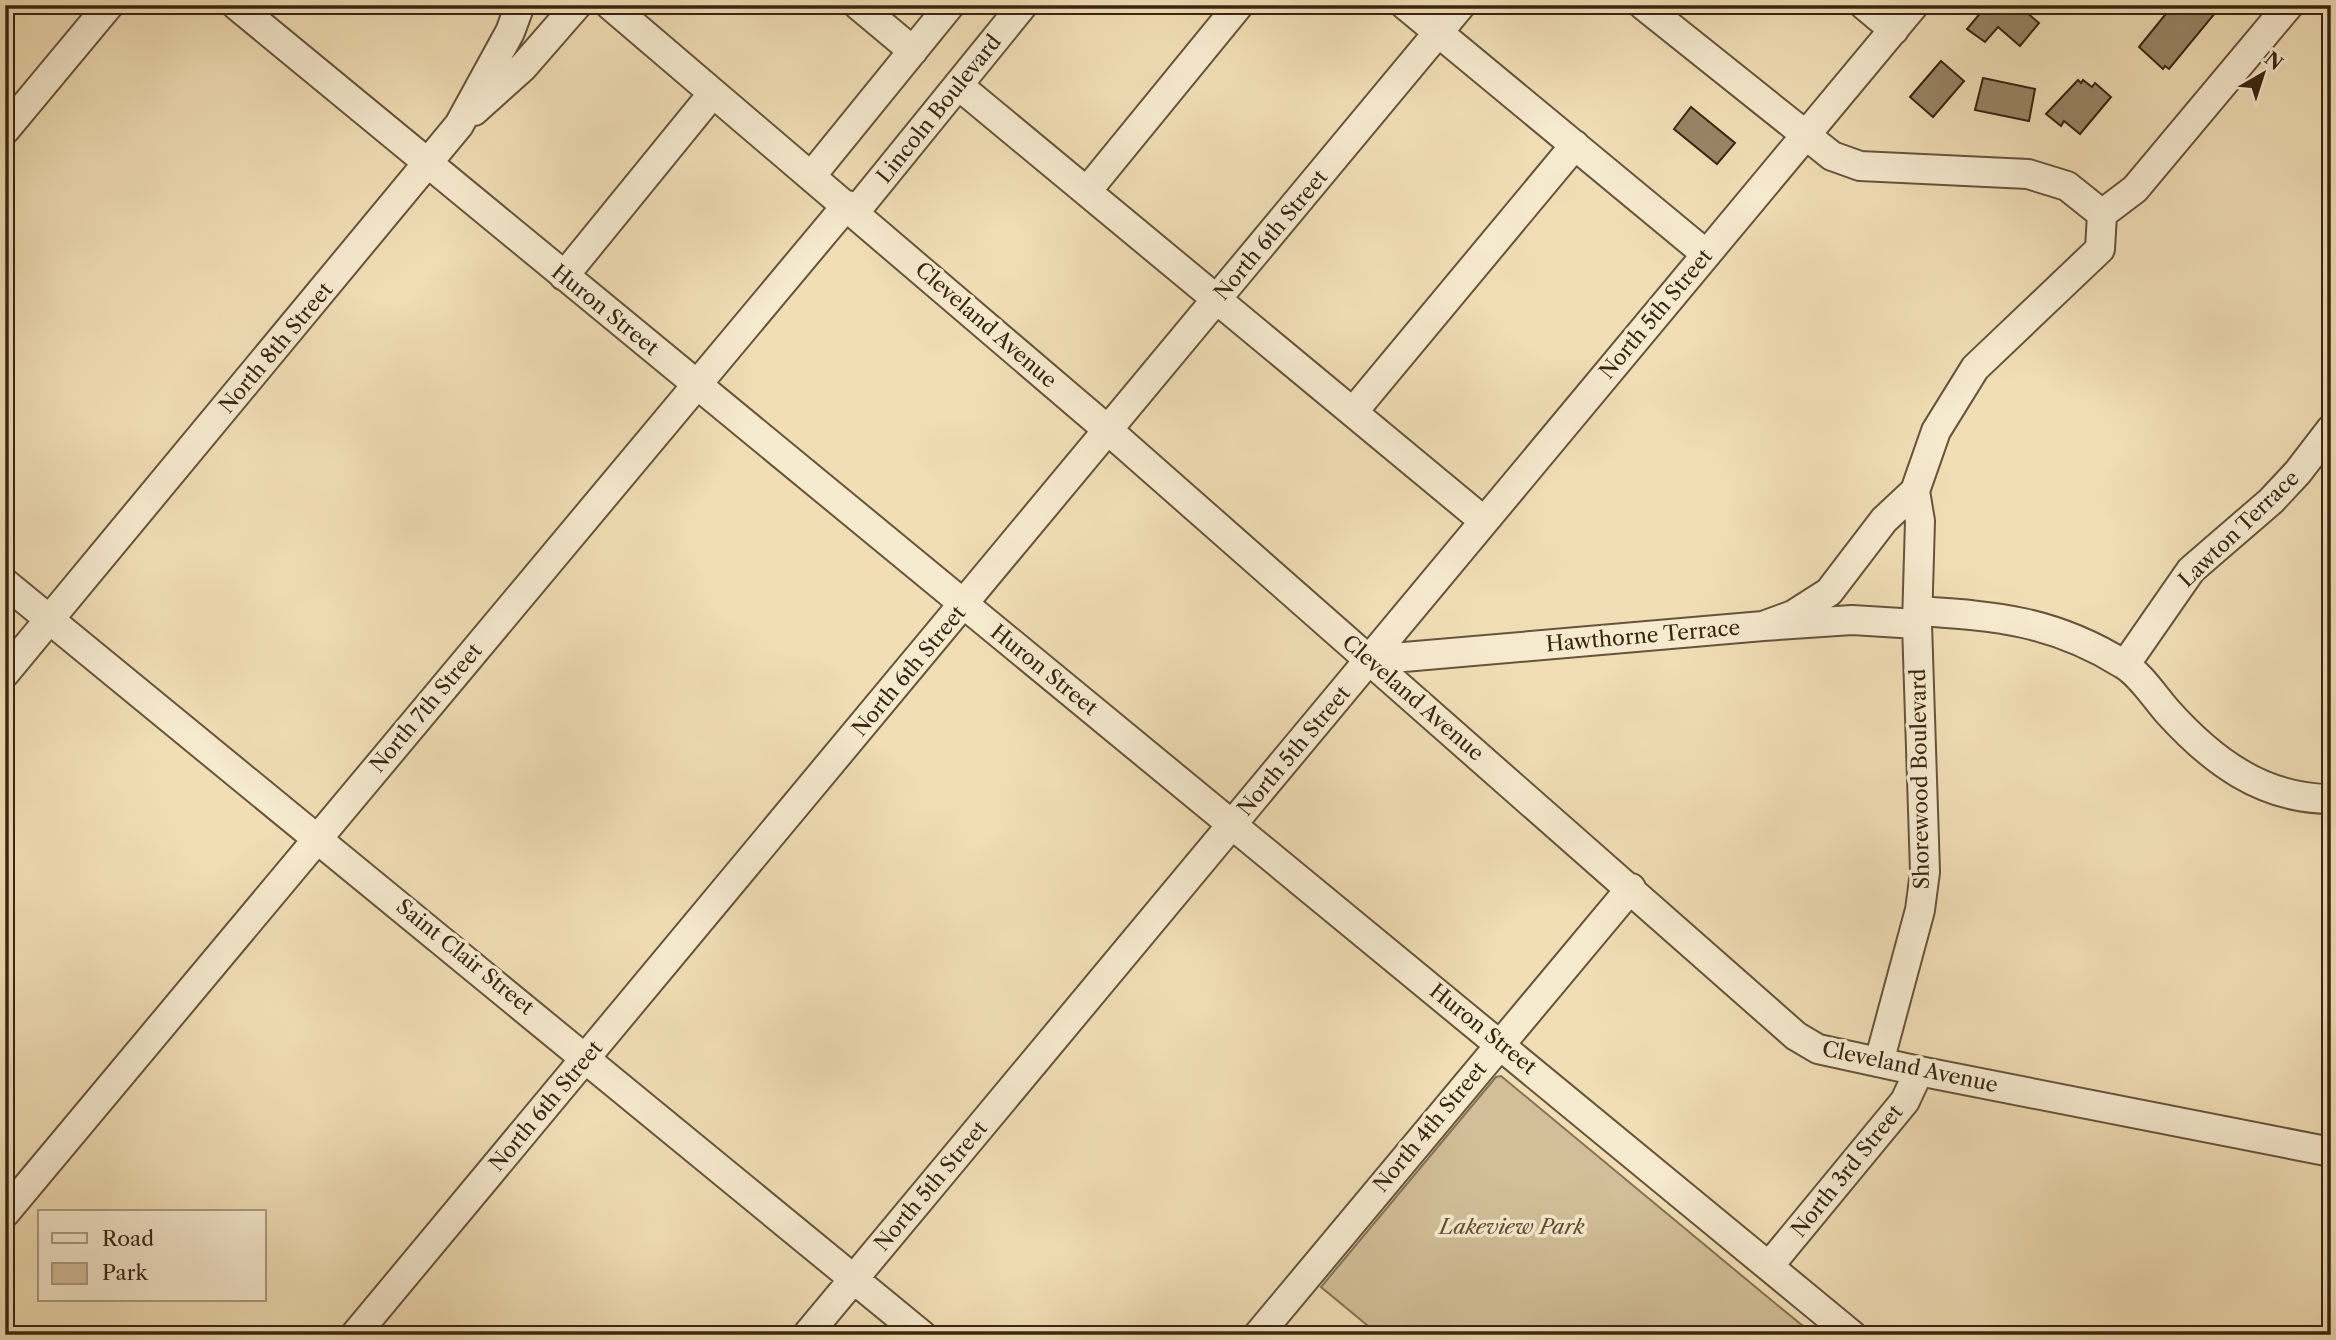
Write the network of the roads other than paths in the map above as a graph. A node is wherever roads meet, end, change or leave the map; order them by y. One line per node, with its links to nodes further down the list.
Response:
1 (109, 5): 22 (street)
2 (236, 5): 25 (street, Huron Street)
3 (520, 5): 21 (street, North 8th Street)
4 (577, 5): 21 (street)
5 (610, 5): 20 (street, Cleveland Avenue)
6 (858, 5): 18 (street)
7 (950, 5): 18 (street)
8 (1023, 5): 19 (street, Lincoln Boulevard)
9 (1239, 5): 27 (street)
10 (1405, 5): 17 (street)
11 (1461, 5): 17 (street, North 6th Street)
12 (1643, 5): 23 (street)
13 (1864, 5): 16 (street)
14 (1914, 5): 16 (street, North 5th Street)
15 (2288, 5): 29 (street)
16 (1894, 30): 23 (street, North 5th Street)
17 (1438, 32): 24 (street); 32 (street, North 6th Street)
18 (913, 51): 26 (street)
19 (958, 85): 27 (street); 28 (street, Lincoln Boulevard)
20 (713, 93): 26 (street, Cleveland Avenue); 31 (street)
21 (459, 125): 25 (street, North 8th Street)
22 (5, 130)
23 (1804, 137): 29 (street); 30 (street, North 5th Street)
24 (1575, 145): 30 (street); 34 (street)
25 (427, 165): 31 (street, Huron Street); 42 (street, North 8th Street)
26 (812, 175): 28 (street, Cleveland Avenue)
27 (1087, 191): 32 (street)
28 (851, 209): 33 (street, North 7th Street); 36 (street, Cleveland Avenue)
29 (2102, 214): 37 (street, Shorewood Boulevard)
30 (1706, 254): 38 (street, North 5th Street)
31 (564, 276): 33 (street, Huron Street)
32 (1218, 299): 34 (street); 36 (street, North 6th Street)
33 (696, 385): 40 (street, Huron Street); 49 (street, North 7th Street)
34 (1353, 412): 38 (street)
35 (2331, 429): 45 (street, Lawton Terrace)
36 (1109, 431): 40 (street, North 6th Street); 44 (street, Cleveland Avenue)
37 (1915, 491): 41 (street, Shorewood Boulevard); 43 (street, Shorewood Boulevard)
38 (1484, 521): 44 (street, North 5th Street)
39 (5, 583): 42 (street, Saint Clair Street)
40 (964, 605): 48 (street, Huron Street); 52 (street, North 6th Street)
41 (1918, 617): 43 (street, Hawthorne Terrace); 45 (street, Hawthorne Terrace); 53 (street, Shorewood Boulevard)
42 (50, 620): 46 (street, North 8th Street); 49 (street, Saint Clair Street)
43 (1763, 626): 44 (street, Hawthorne Terrace)
44 (1369, 660): 48 (street, North 5th Street); 50 (street, Cleveland Avenue)
45 (2125, 665): 47 (street, Hawthorne Terrace)
46 (5, 673)
47 (2331, 799)
48 (1233, 824): 51 (street, Huron Street); 58 (street, North 5th Street)
49 (318, 837): 52 (street, Saint Clair Street); 56 (street, North 7th Street)
50 (1631, 888): 51 (street, North 4th Street); 53 (street, Cleveland Avenue)
51 (1501, 1043): 57 (street, Huron Street); 62 (street, North 4th Street)
52 (587, 1057): 58 (street, Saint Clair Street); 59 (street, North 6th Street)
53 (1879, 1062): 54 (street, Cleveland Avenue)
54 (1919, 1071): 55 (street, Cleveland Avenue); 57 (street, North 3rd Street)
55 (2331, 1152)
56 (5, 1213)
57 (1769, 1266): 63 (street, Huron Street)
58 (854, 1279): 60 (street, North 5th Street); 61 (street, Saint Clair Street)
59 (355, 1335)
60 (807, 1335)
61 (922, 1335)
62 (1258, 1335)
63 (1852, 1335)

